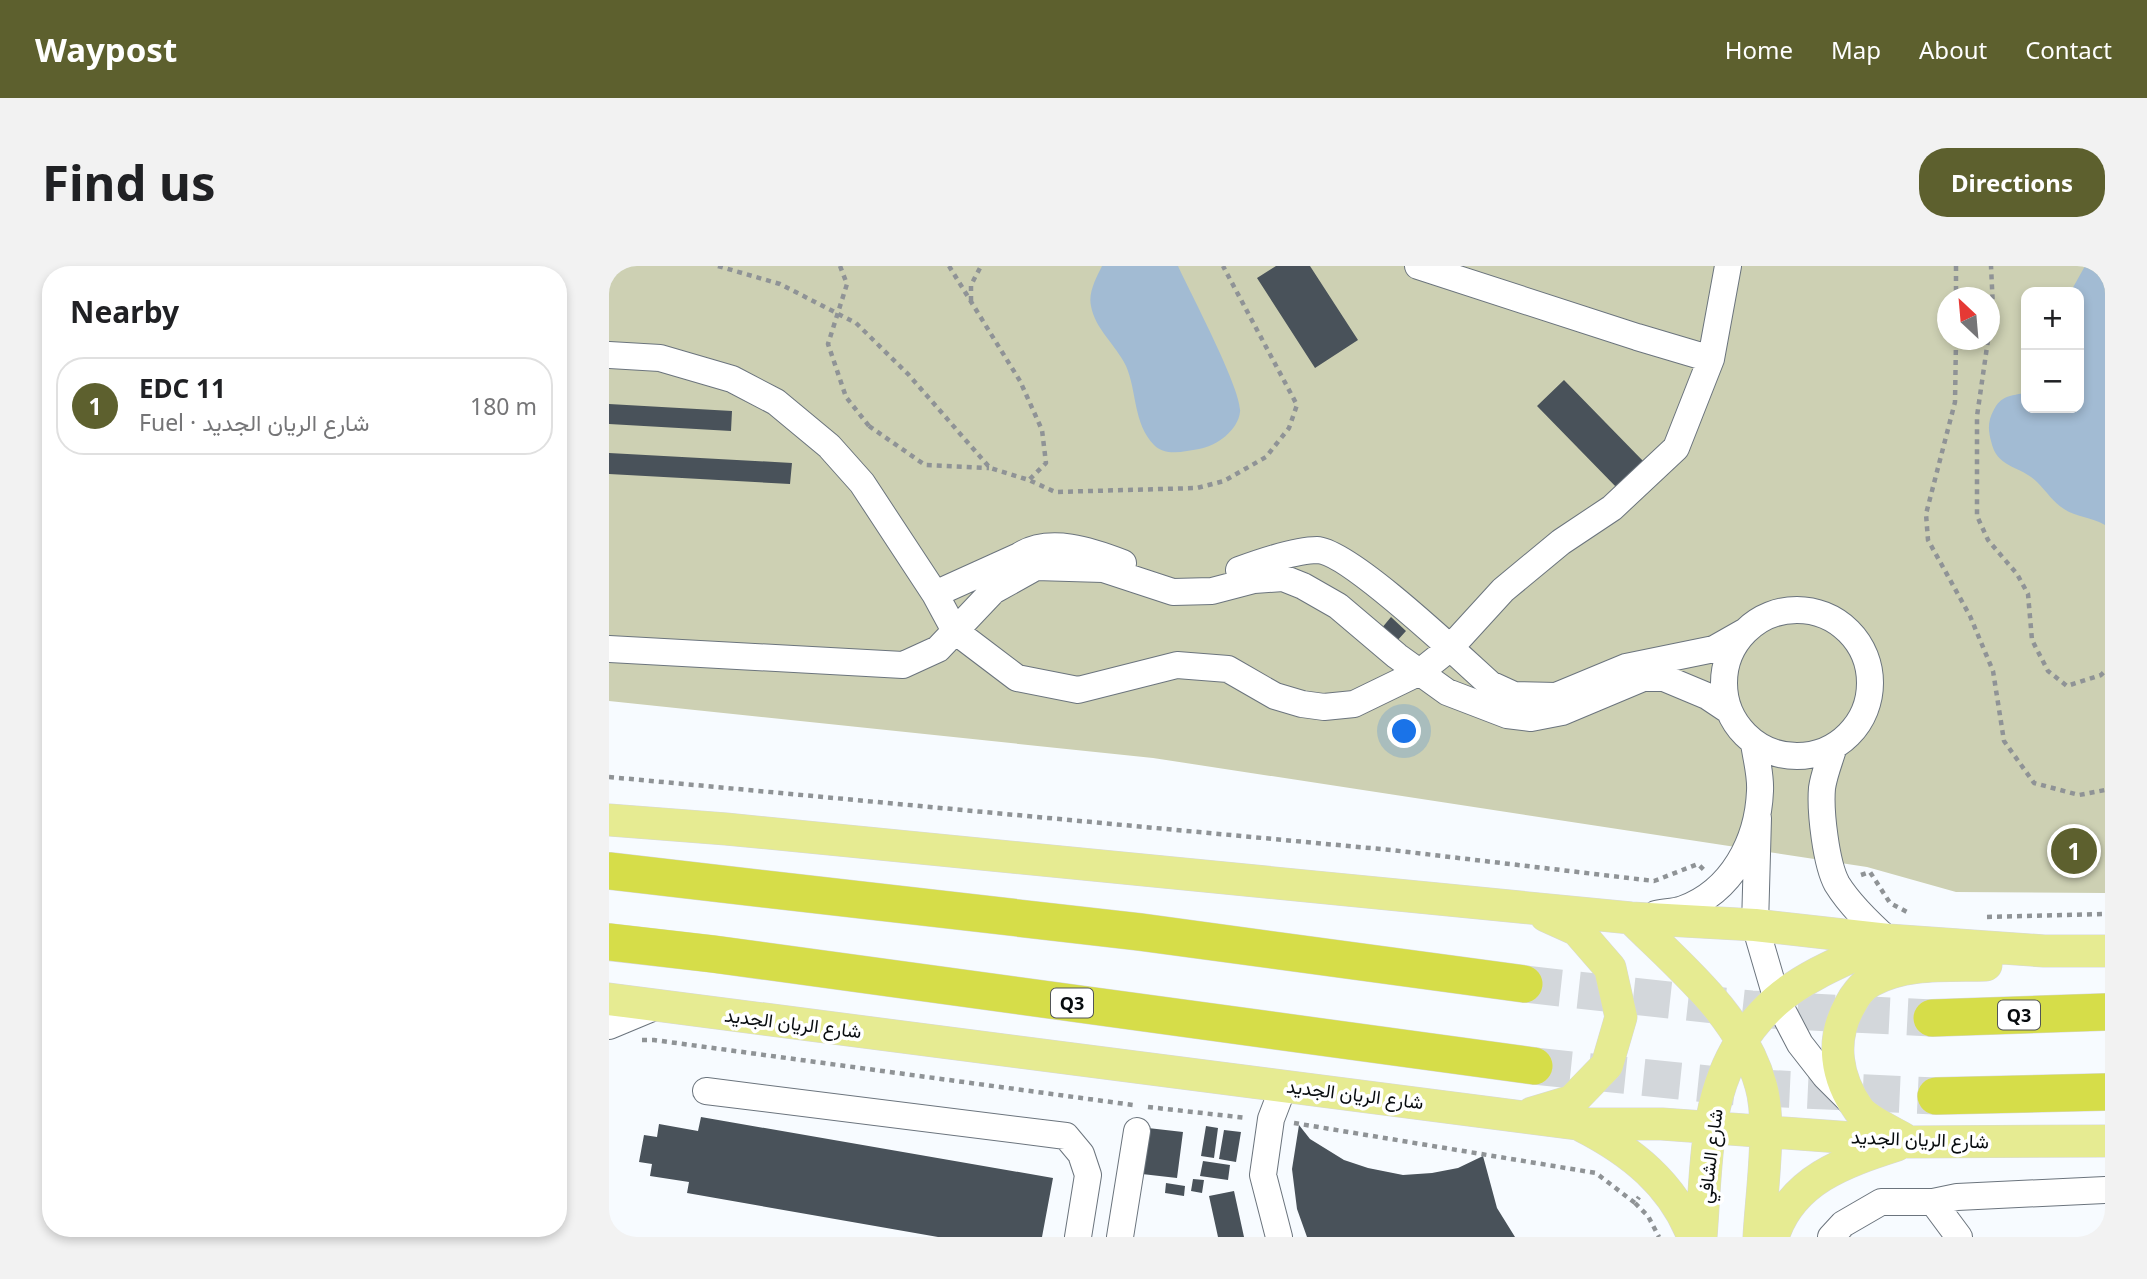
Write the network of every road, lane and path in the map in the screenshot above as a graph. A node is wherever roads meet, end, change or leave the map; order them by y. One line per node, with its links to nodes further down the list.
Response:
1 (617, 266): 11 (path)
2 (718, 266): 19 (path)
3 (840, 266): 19 (path, bridge)
4 (949, 266): 14 (path)
5 (981, 266): 14 (path)
6 (1223, 266): 20 (path)
7 (1418, 266): 18 (street)
8 (1728, 266): 18 (street)
9 (1955, 266): 12 (path)
10 (1991, 266): 13 (path)
11 (609, 268)
12 (1956, 287)
13 (1992, 287)
14 (971, 303): 20 (path)
15 (1956, 350): 34 (path)
16 (1986, 350): 28 (path)
17 (609, 355): 22 (street)
18 (1711, 359): 26 (street)
19 (989, 468): 20 (path)
20 (1029, 480)
21 (1360, 570): 22 (street); 23 (street); 26 (street)
22 (935, 594): 24 (street)
23 (1338, 606): 24 (street); 29 (street)
24 (955, 631): 27 (street); 29 (street)
25 (1744, 632): 26 (street); 30 (street); 32 (street)
26 (1450, 648): 29 (street)
27 (609, 649)
28 (2105, 671)
29 (1420, 672): 30 (street)
30 (1728, 710): 31 (street)
31 (1754, 743): 32 (street); 35 (street)
32 (1834, 747): 38 (street)
33 (609, 777): 39 (path)
34 (2105, 790)
35 (1758, 818): 39 (street); 45 (street)
36 (609, 820): 40 (main road)
37 (609, 871): 50 (highway)
38 (1837, 884): 44 (path); 46 (street)
39 (1719, 886): 43 (street)
40 (1530, 908): 43 (main road); 64 (main road)
41 (2105, 914): 42 (path)
42 (1984, 917)
43 (1631, 918): 45 (main road); 57 (main road)
44 (1920, 918)
45 (1755, 925): 46 (main road); 52 (street)
46 (1888, 940): 48 (main road); 52 (main road, شارع الشافي)
47 (609, 942): 58 (highway, Q3)
48 (2044, 951): 49 (main road); 63 (main road)
49 (2105, 951)
50 (1524, 984)
51 (609, 999): 53 (main road, شارع الريان الجديد)
52 (1777, 1000): 57 (main road, شارع الشافي); 63 (street)
53 (657, 1006): 56 (street); 59 (main road, شارع الريان الجديد)
54 (2105, 1012): 55 (highway, Q3)
55 (1933, 1018)
56 (609, 1026)
57 (1742, 1038): 66 (main road, شارع الشافي); 67 (main road)
58 (1534, 1066)
59 (1284, 1085): 64 (main road, شارع الريان الجديد); 76 (street)
60 (706, 1091): 74 (street)
61 (2105, 1092): 62 (highway)
62 (1936, 1096)
63 (1860, 1112): 70 (main road)
64 (1524, 1116): 65 (main road, شارع الريان الجديد)
65 (1577, 1124): 66 (main road, شارع الريان الجديد); 78 (main road)
66 (1709, 1127): 67 (main road, شارع الريان الجديد); 79 (main road, شارع الشافي)
67 (1765, 1130): 70 (main road, شارع الريان الجديد); 80 (main road)
68 (1137, 1131): 75 (street)
69 (2105, 1141): 70 (main road, شارع الريان الجديد)
70 (1908, 1142): 81 (main road)
71 (2105, 1190): 72 (street)
72 (1933, 1202): 82 (street); 83 (street)
73 (1635, 1203): 77 (path)
74 (1078, 1237)
75 (1120, 1237)
76 (1279, 1237)
77 (1659, 1237)
78 (1693, 1237)
79 (1702, 1237)
80 (1759, 1237)
81 (1773, 1237)
82 (1832, 1237)
83 (1959, 1237)

